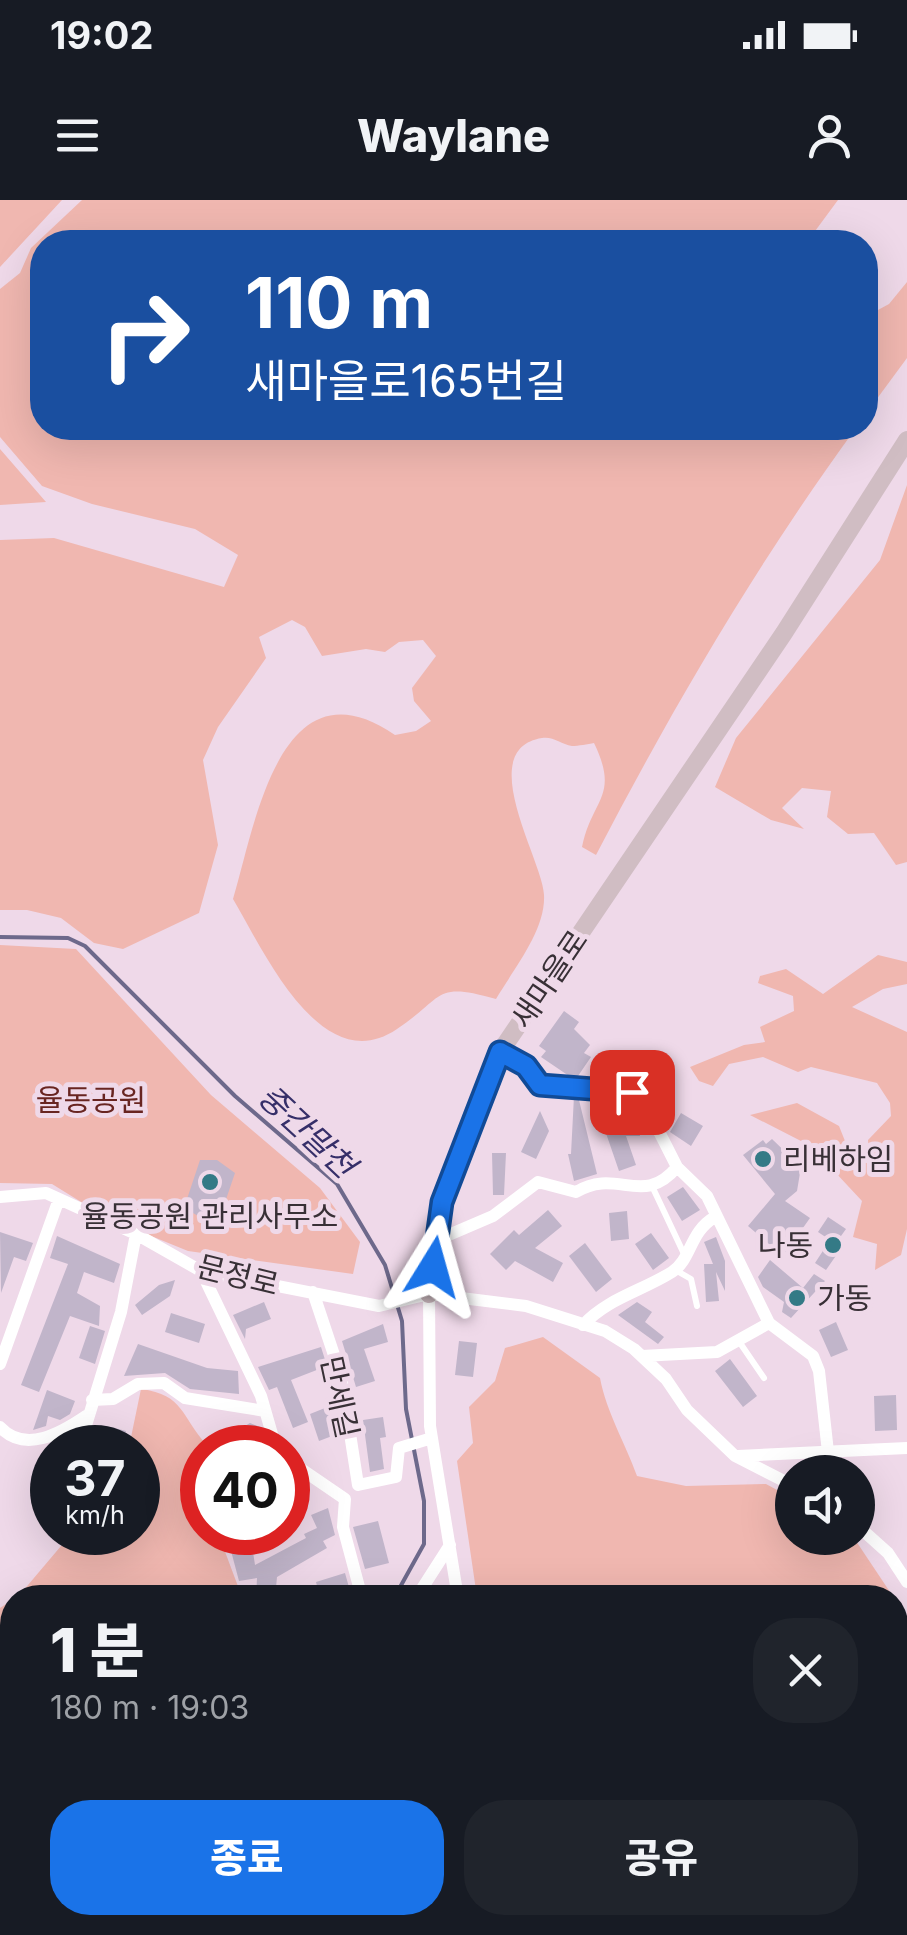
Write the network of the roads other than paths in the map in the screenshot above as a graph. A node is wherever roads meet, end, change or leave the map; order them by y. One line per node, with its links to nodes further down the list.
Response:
1 (907, 440): 2 (street, 새마을로)
2 (500, 1052): 3 (street); 9 (street, 새마을로)
3 (677, 1167): 4 (street); 7 (street)
4 (652, 1186): 9 (street); 10 (lane)
5 (0, 1197): 6 (street, 문정로)
6 (59, 1199): 8 (street, 문정로); 20 (street)
7 (715, 1217): 10 (street); 16 (street)
8 (136, 1234): 12 (street, 문정로); 22 (street)
9 (437, 1240): 14 (street, 새마을로)
10 (685, 1255): 11 (street)
11 (676, 1270): 15 (lane); 17 (street)
12 (202, 1272): 13 (street, 문정로); 23 (street)
13 (312, 1292): 14 (street, 문정로); 34 (street, 만세길)
14 (429, 1294): 17 (street); 28 (street, 새마을로)
15 (697, 1306)
16 (769, 1322): 18 (street); 30 (street)
17 (583, 1324): 19 (street)
18 (737, 1339): 19 (street); 21 (lane)
19 (642, 1356): 31 (street)
20 (0, 1364)
21 (764, 1378)
22 (92, 1400): 23 (street); 24 (street)
23 (266, 1410): 26 (street)
24 (86, 1416): 25 (street); 27 (street)
25 (84, 1425)
26 (270, 1425)
27 (0, 1427)
28 (426, 1439): 34 (street); 37 (street, 새마을로)
29 (907, 1448): 30 (street)
30 (828, 1452): 31 (street)
31 (736, 1456): 33 (street)
32 (310, 1475): 35 (street)
33 (775, 1476)
34 (358, 1485): 35 (street)
35 (344, 1499): 39 (street)
36 (875, 1541): 38 (street)
37 (450, 1545): 40 (street); 41 (street, 새마을로)
38 (907, 1582)
39 (359, 1585)
40 (424, 1585)
41 (456, 1585)

